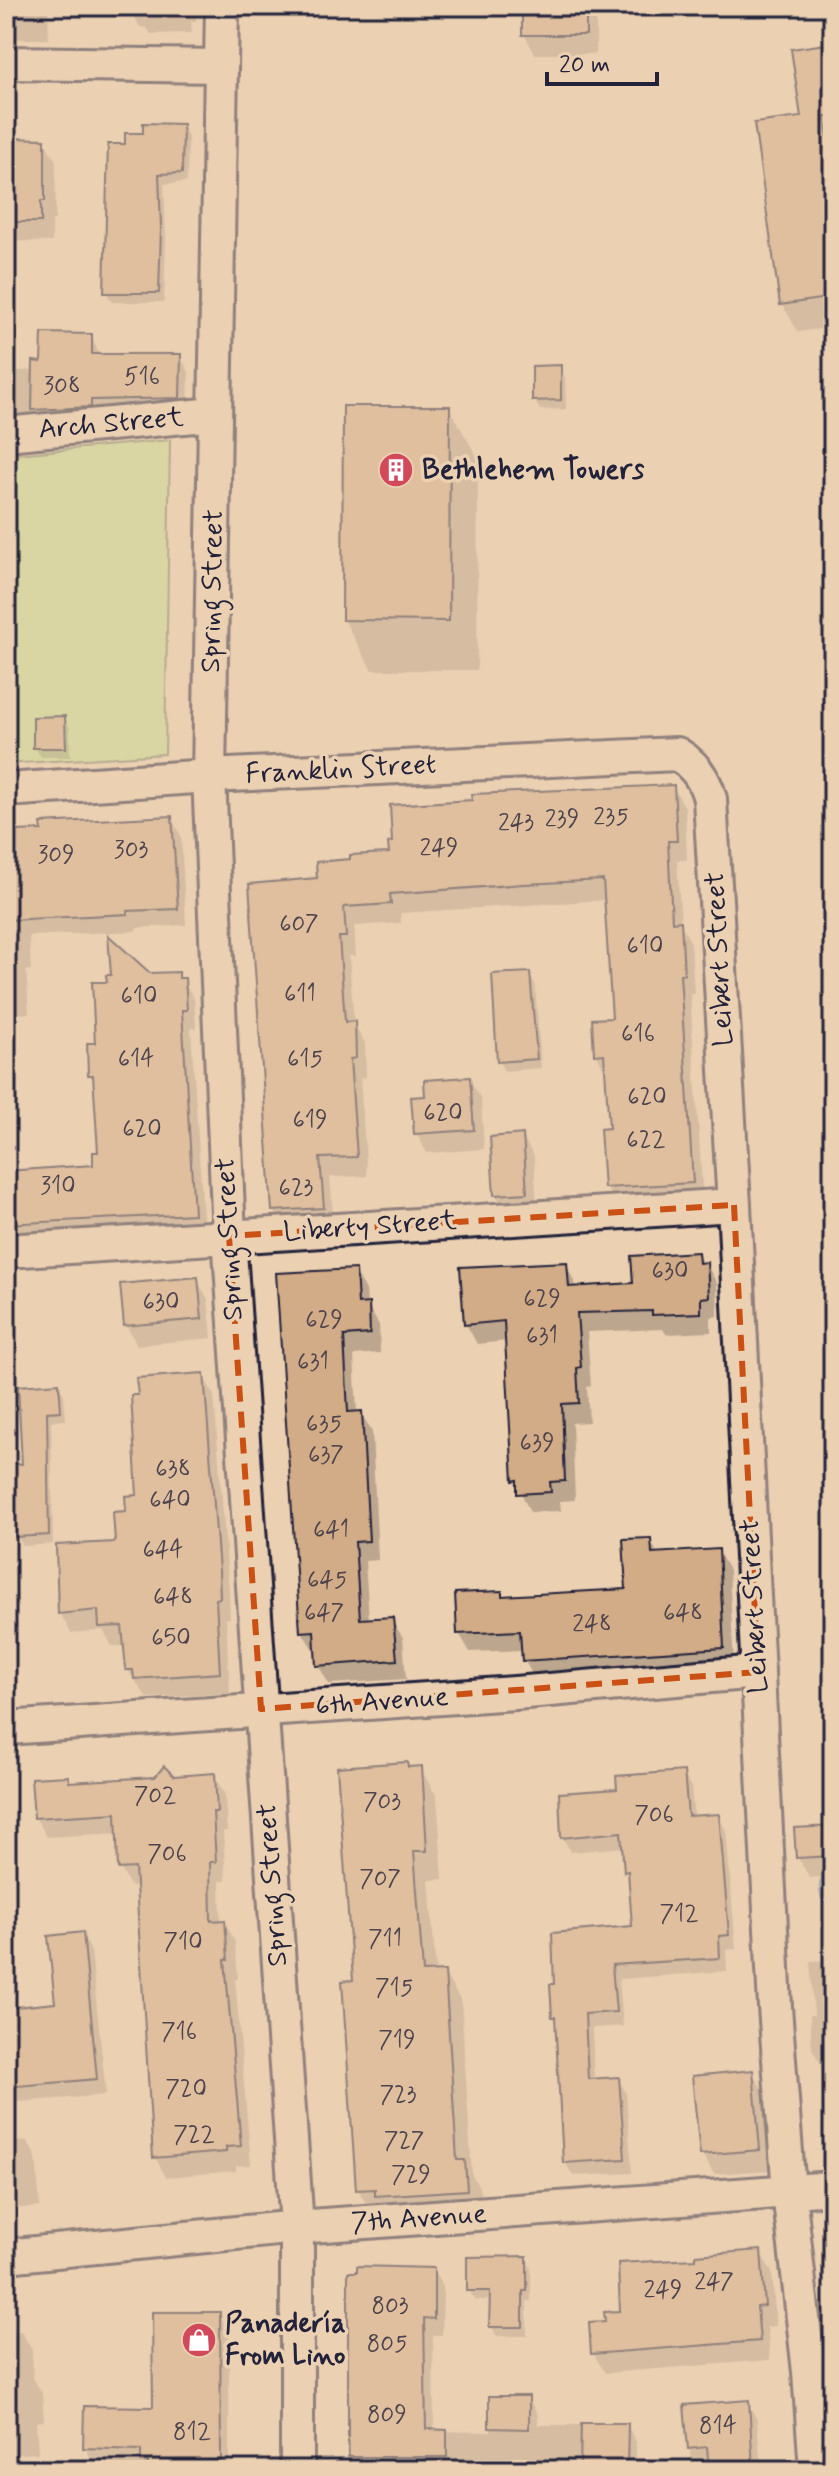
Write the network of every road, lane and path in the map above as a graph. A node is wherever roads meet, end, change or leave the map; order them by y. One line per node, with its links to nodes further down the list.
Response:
1 (222, 6): 3 (street, Spring Street)
2 (6, 63): 3 (street)
3 (221, 66): 4 (street, Spring Street)
4 (215, 414): 5 (street, Arch Street); 7 (street, Spring Street)
5 (6, 434)
6 (677, 754): 7 (street, Franklin Street); 9 (street, Leibert Street)
7 (209, 776): 8 (street, Franklin Street); 10 (street, Spring Street)
8 (6, 790)
9 (734, 1205): 10 (street, Liberty Street); 12 (street, Leibert Street)
10 (229, 1236): 11 (street, Liberty Street); 13 (street, Spring Street)
11 (6, 1251)
12 (758, 1672): 13 (street, 6th Avenue); 16 (street, Leibert Street)
13 (261, 1709): 14 (street, 6th Avenue); 17 (street, Spring Street)
14 (6, 1728)
15 (833, 2188): 16 (street, 7th Avenue)
16 (789, 2192): 17 (street, 7th Avenue); 20 (street, Leibert Street)
17 (297, 2227): 18 (street, 7th Avenue); 19 (street, Spring Street)
18 (6, 2256)
19 (297, 2470)
20 (816, 2470)

